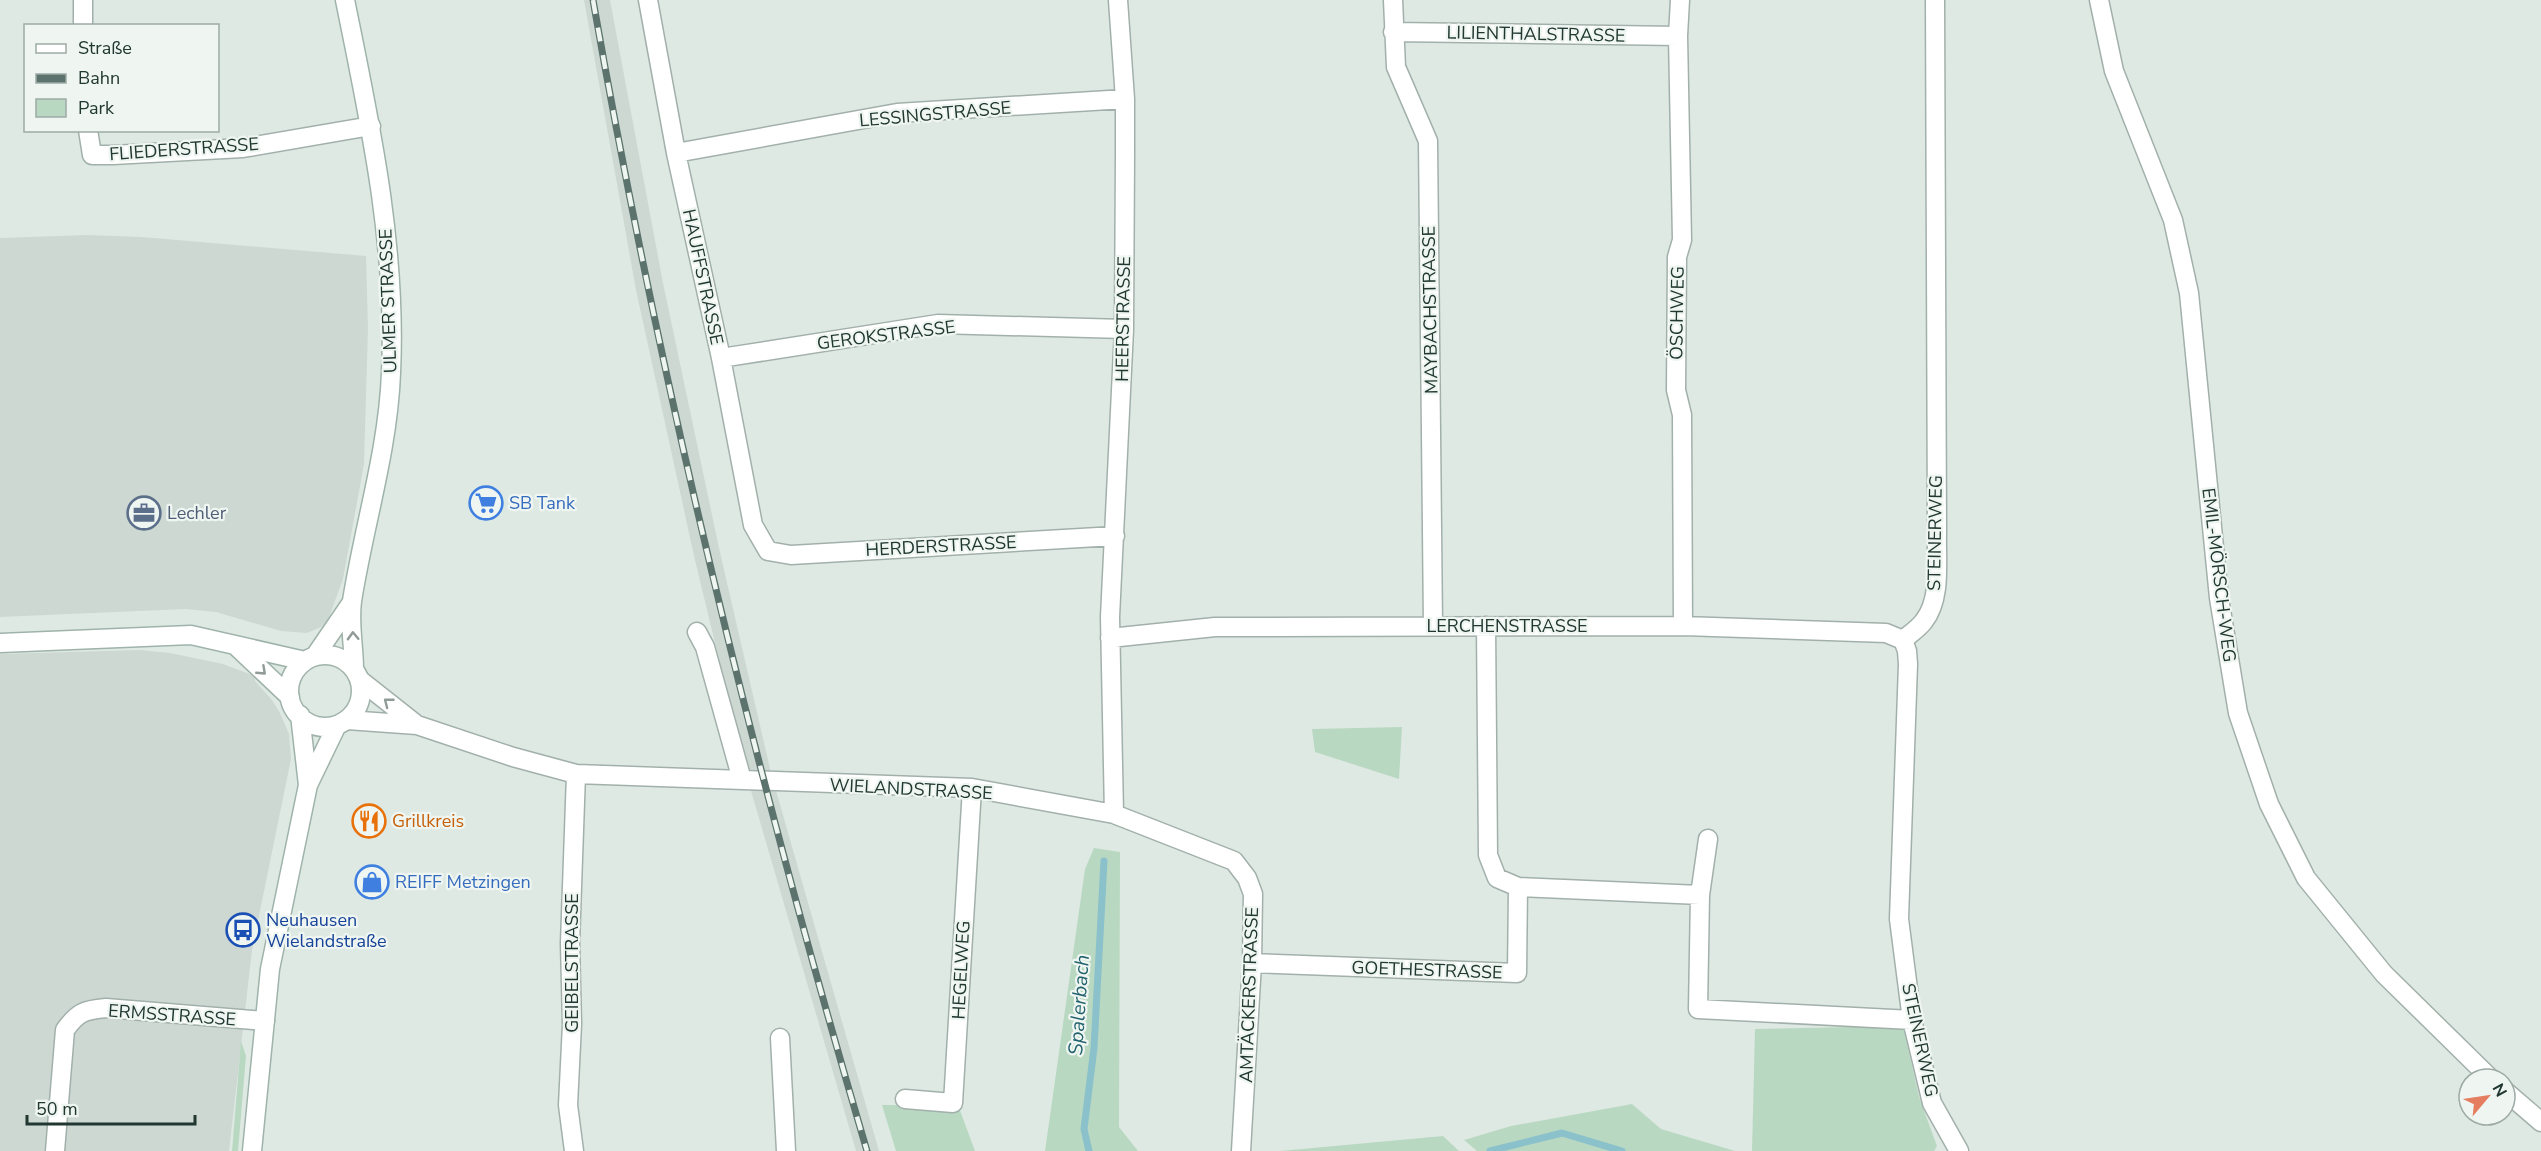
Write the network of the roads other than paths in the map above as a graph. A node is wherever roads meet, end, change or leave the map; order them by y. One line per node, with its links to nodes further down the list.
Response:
1 (82, 0): 9 (street)
2 (345, 0): 13 (street, ULMER STRASSE)
3 (648, 0): 15 (street, HAUFFSTRASSE)
4 (1118, 0): 12 (street, HEERSTRASSE)
5 (1393, 0): 10 (street, MAYBACHSTRASSE)
6 (1680, 0): 11 (street, ÖSCHWEG)
7 (1935, 0): 26 (street, STEINERWEG)
8 (2099, 0): 47 (street, EMIL-MÖRSCH-WEG)
9 (83, 24)
10 (1393, 32): 11 (street, LILIENTHALSTRASSE); 23 (street, MAYBACHSTRASSE)
11 (1678, 36): 22 (street, ÖSCHWEG)
12 (1125, 99): 15 (street, LESSINGSTRASSE); 16 (street, HEERSTRASSE)
13 (371, 126): 14 (street, FLIEDERSTRASSE); 20 (street, ULMER STRASSE)
14 (88, 132)
15 (675, 153): 17 (street, HAUFFSTRASSE)
16 (1124, 329): 17 (street, GEROKSTRASSE); 18 (street, HEERSTRASSE)
17 (721, 358): 19 (street, HAUFFSTRASSE)
18 (1115, 536): 19 (street, HERDERSTRASSE); 25 (street, HEERSTRASSE)
19 (768, 551)
20 (352, 602): 29 (street, ULMER STRASSE); 30 (street, ULMER STRASSE, one-way to 20)
21 (1486, 626): 22 (street, LERCHENSTRASSE); 23 (street, LERCHENSTRASSE); 41 (street)
22 (1683, 626): 26 (street, LERCHENSTRASSE)
23 (1433, 627): 25 (street, LERCHENSTRASSE)
24 (697, 632): 36 (street)
25 (1110, 638): 39 (street)
26 (1903, 640): 44 (street, STEINERWEG)
27 (0, 643): 28 (street)
28 (233, 644): 29 (street); 31 (street, one-way to 31)
29 (310, 659): 30 (street); 31 (street, ULMER STRASSE)
30 (357, 674): 33 (street, ULMER STRASSE); 34 (street, WIELANDSTRASSE, one-way to 30)
31 (290, 697): 32 (street)
32 (300, 715): 33 (street); 37 (street)
33 (342, 722): 34 (street, WIELANDSTRASSE); 37 (street, ULMER STRASSE)
34 (417, 725): 35 (street, WIELANDSTRASSE)
35 (576, 774): 36 (street, WIELANDSTRASSE); 53 (street, GEIBELSTRASSE)
36 (742, 780): 38 (street, WIELANDSTRASSE)
37 (308, 785): 45 (street)
38 (972, 788): 39 (street, WIELANDSTRASSE); 48 (street, HEGELWEG)
39 (1114, 814): 43 (street, AMTÄCKERSTRASSE)
40 (1708, 839): 42 (street)
41 (1518, 887): 42 (street); 43 (street, GOETHESTRASSE)
42 (1700, 895): 44 (street)
43 (1252, 963): 55 (street, AMTÄCKERSTRASSE)
44 (1912, 1020): 56 (street, STEINERWEG)
45 (265, 1021): 51 (street, ERMSSTRASSE); 52 (street)
46 (780, 1038): 54 (street)
47 (2479, 1067)
48 (905, 1099)
49 (2517, 1101): 50 (street)
50 (2541, 1122)
51 (55, 1151)
52 (252, 1151)
53 (574, 1151)
54 (786, 1151)
55 (1241, 1151)
56 (1959, 1151)

